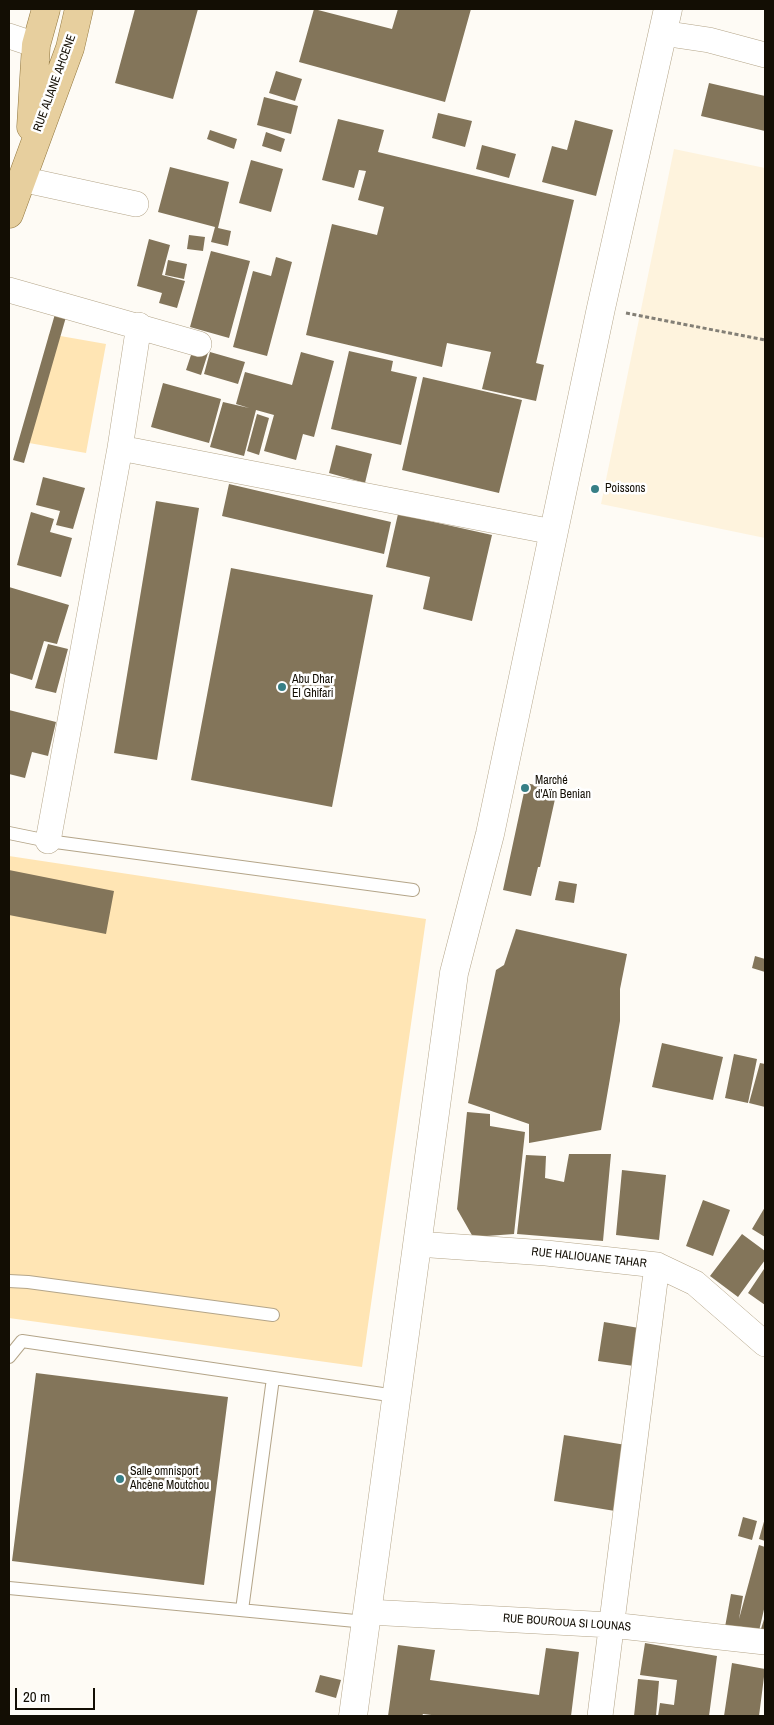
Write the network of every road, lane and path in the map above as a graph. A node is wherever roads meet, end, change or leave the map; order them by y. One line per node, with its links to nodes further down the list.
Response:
1 (46, 9): 5 (main road, RUE ALIANE AHCENE)
2 (79, 9): 7 (main road, RUE ALIANE AHCENE)
3 (665, 21): 6 (street); 11 (street)
4 (9, 36): 5 (street)
5 (36, 46): 7 (main road, RUE ALIANE AHCENE)
6 (765, 55)
7 (25, 167): 8 (street); 9 (main road, RUE ALIANE AHCENE)
8 (136, 204)
9 (9, 214)
10 (9, 290): 12 (street)
11 (601, 308): 13 (path); 16 (street)
12 (139, 325): 14 (street); 15 (street)
13 (765, 340)
14 (199, 344)
15 (120, 448): 16 (street); 18 (street)
16 (553, 532): 20 (street)
17 (9, 833): 18 (lane)
18 (48, 841): 19 (lane)
19 (413, 890)
20 (417, 1244): 21 (street, RUE HALIOUANE TAHAR); 27 (street)
21 (657, 1265): 24 (street, RUE HALIOUANE TAHAR); 31 (street)
22 (9, 1281): 23 (lane)
23 (273, 1315)
24 (765, 1344)
25 (9, 1357): 26 (lane)
26 (273, 1378): 27 (lane); 29 (lane)
27 (396, 1396): 30 (street)
28 (9, 1588): 29 (lane)
29 (242, 1610): 30 (lane)
30 (367, 1617): 31 (street, RUE BOUROUA SI LOUNAS); 33 (street)
31 (612, 1625): 32 (street, RUE BOUROUA SI LOUNAS); 34 (street)
32 (765, 1642)
33 (354, 1716)
34 (600, 1716)

